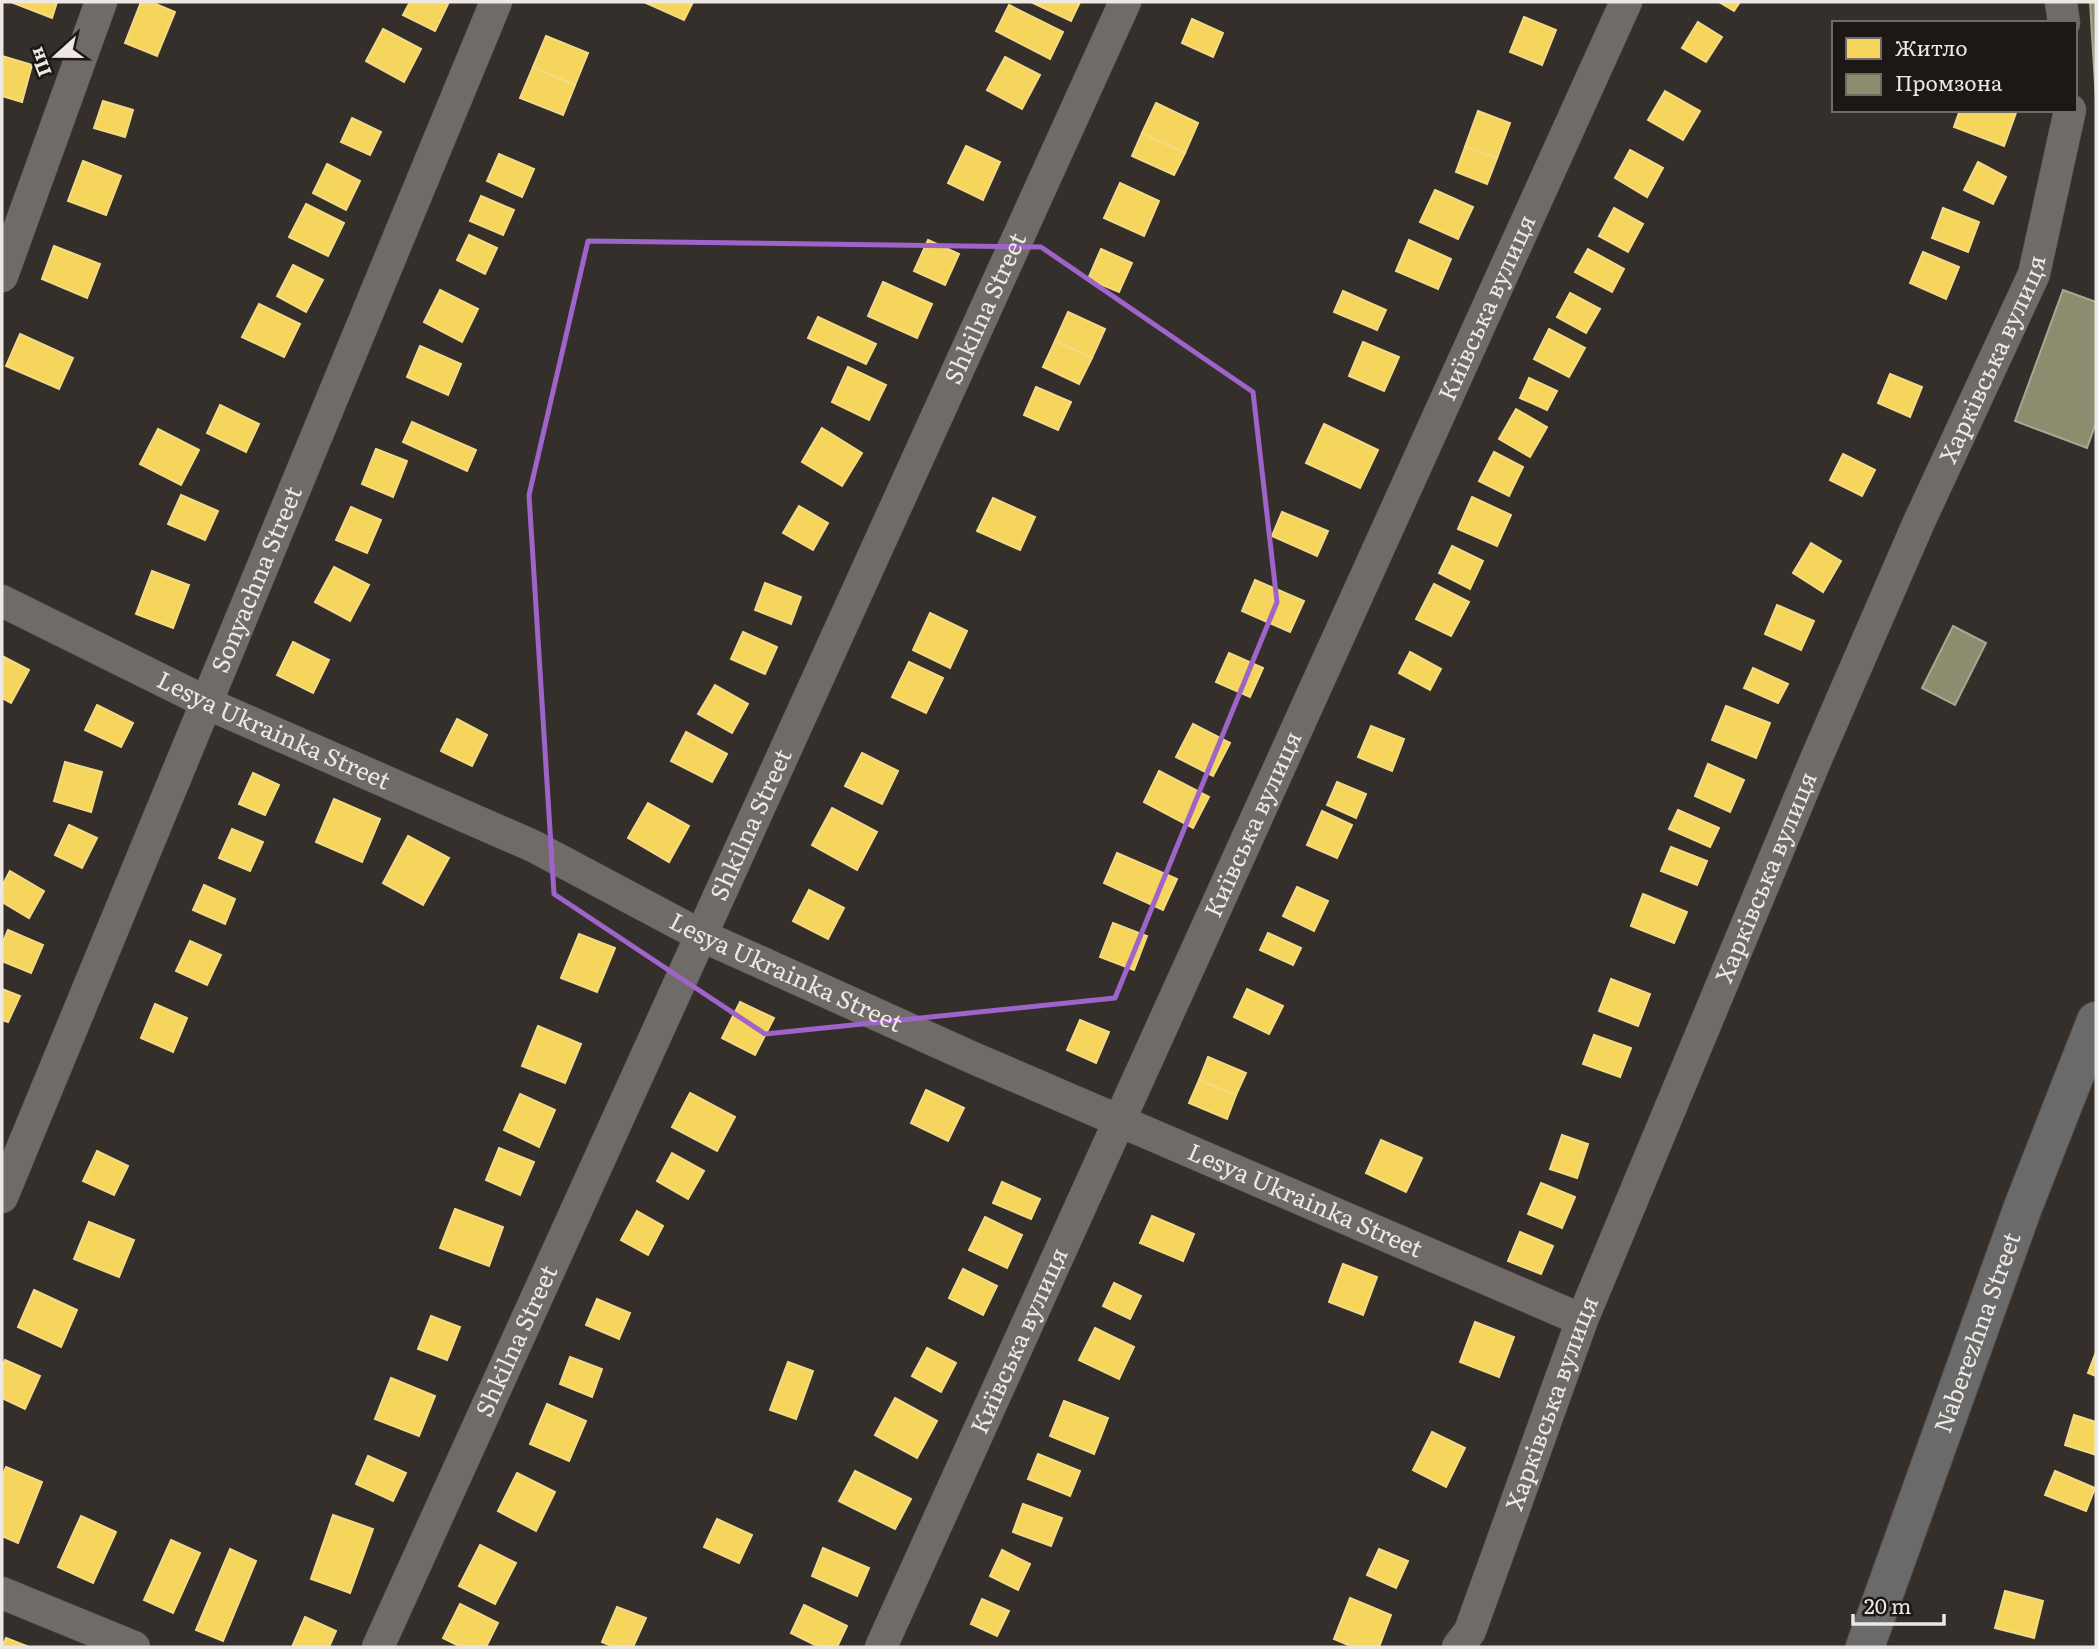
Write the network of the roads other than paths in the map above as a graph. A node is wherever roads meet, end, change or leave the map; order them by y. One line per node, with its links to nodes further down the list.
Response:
1 (101, 2): 8 (street)
2 (496, 2): 10 (street, Sonyachna Street)
3 (1125, 2): 11 (street, Shkilna Street)
4 (1626, 2): 13 (street, Київська вулиця)
5 (2061, 2): 6 (street)
6 (2064, 21)
7 (2070, 112): 15 (street, Харківська вулиця)
8 (2, 276)
9 (2, 601): 10 (street, Lesya Ukrainka Street)
10 (206, 702): 11 (street, Lesya Ukrainka Street); 14 (street, Sonyachna Street)
11 (700, 935): 13 (street, Lesya Ukrainka Street); 18 (street, Shkilna Street)
12 (2096, 1021): 21 (main road, Naberezhna Street)
13 (1119, 1121): 15 (street, Lesya Ukrainka Street); 19 (street, Київська вулиця)
14 (2, 1197)
15 (1582, 1320): 20 (street, Харківська вулиця)
16 (2, 1592): 17 (street)
17 (134, 1647)
18 (378, 1647)
19 (881, 1647)
20 (1458, 1647)
21 (1865, 1647)

